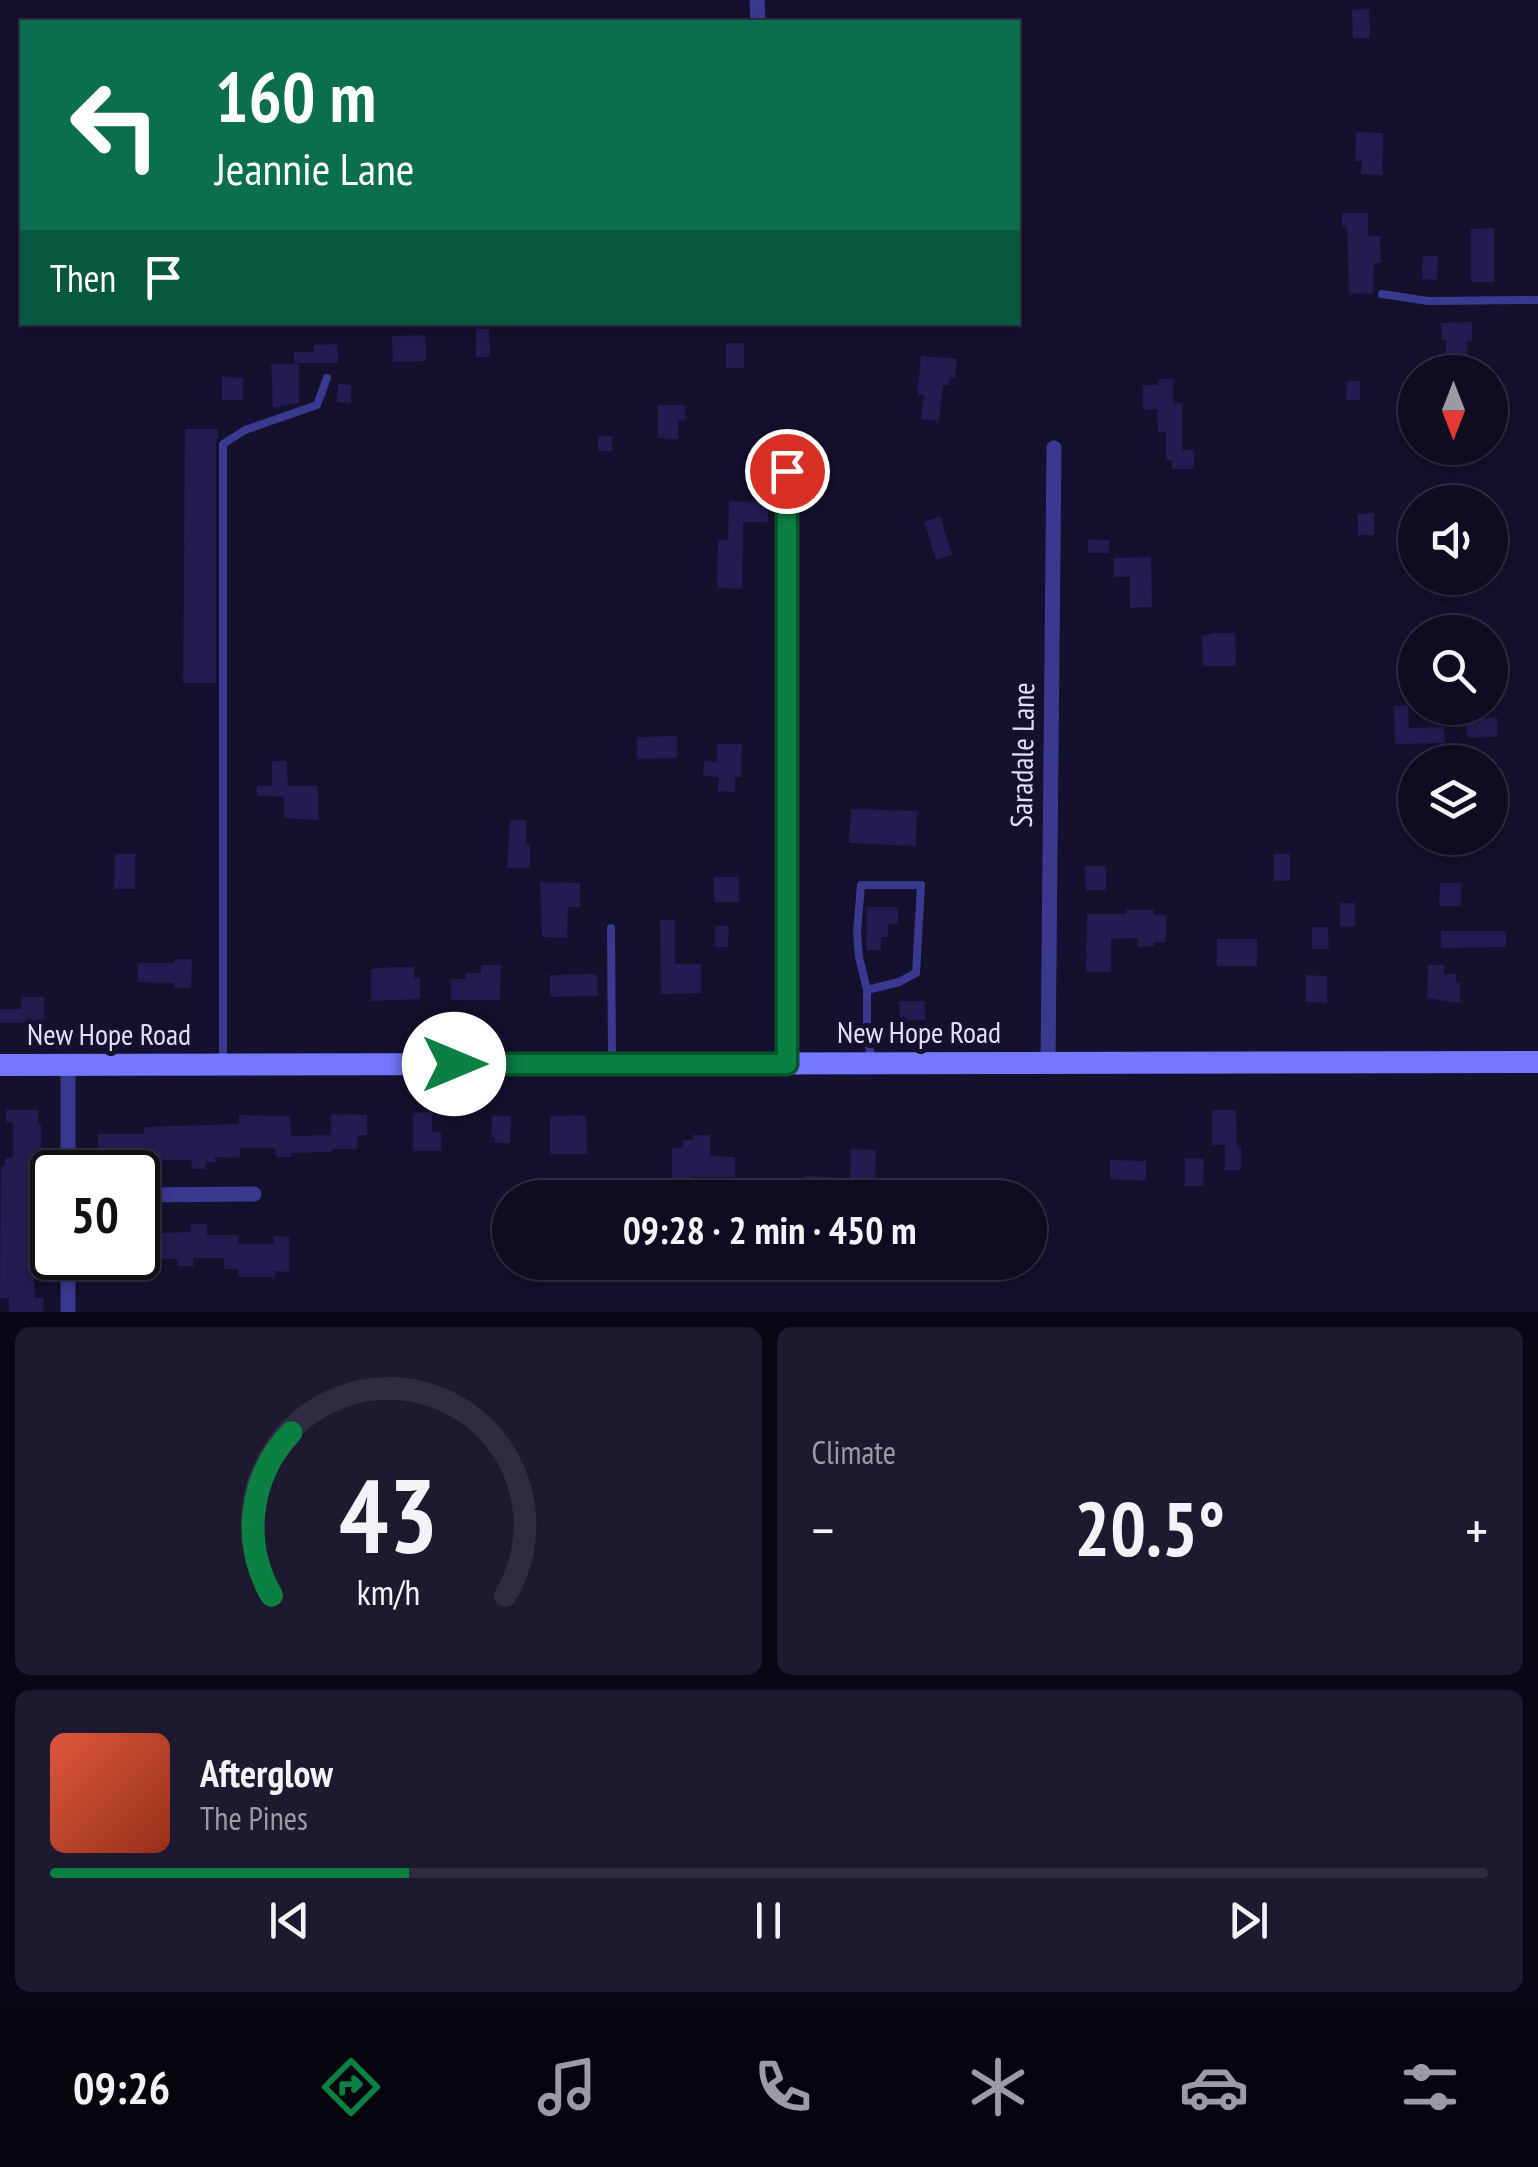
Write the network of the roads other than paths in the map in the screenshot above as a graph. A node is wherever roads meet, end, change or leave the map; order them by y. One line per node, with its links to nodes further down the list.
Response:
1 (1382, 294): 2 (lane)
2 (1538, 300)
3 (328, 378): 14 (lane)
4 (1054, 448): 10 (street, Saradale Lane)
5 (787, 471): 12 (street)
6 (612, 928): 11 (lane)
7 (867, 990): 7 (lane); 9 (lane)
8 (1538, 1062): 10 (main road, New Hope Road)
9 (874, 1063): 10 (main road, New Hope Road); 12 (main road, New Hope Road)
10 (1048, 1063)
11 (612, 1064): 12 (main road, New Hope Road); 14 (main road, New Hope Road)
12 (787, 1064)
13 (68, 1065): 14 (main road, New Hope Road); 15 (main road, New Hope Road); 16 (street)
14 (224, 1065)
15 (0, 1066)
16 (68, 1150)
17 (254, 1194): 18 (street)
18 (160, 1195)
19 (68, 1280): 20 (street)
20 (68, 1312)

